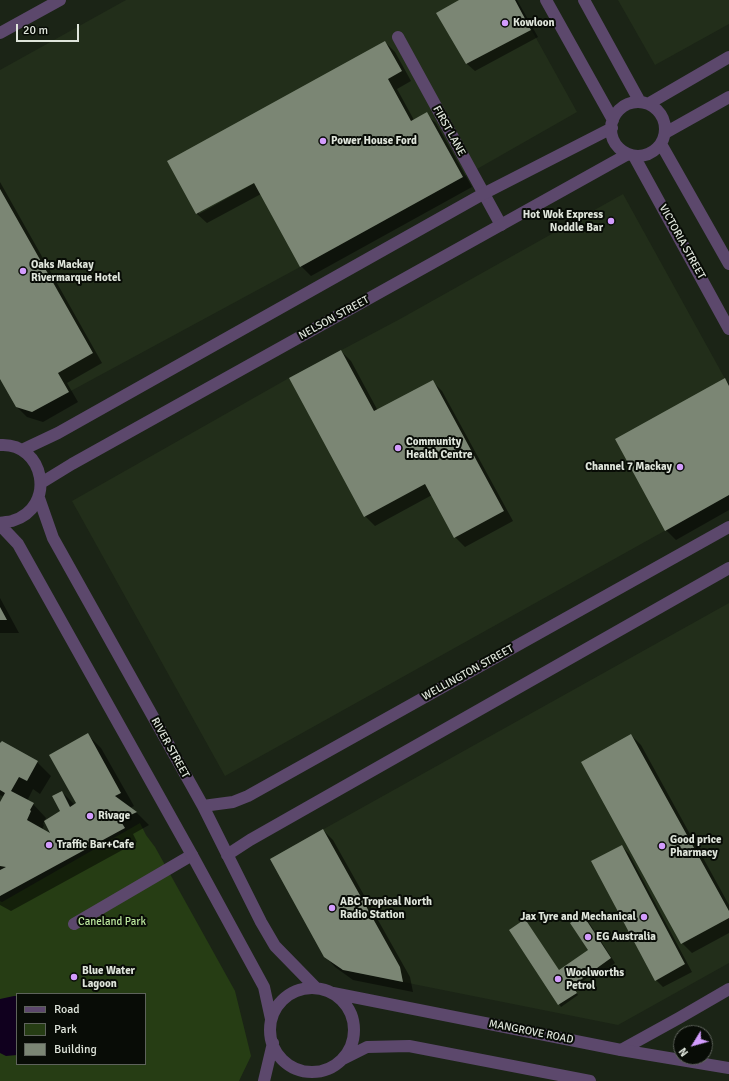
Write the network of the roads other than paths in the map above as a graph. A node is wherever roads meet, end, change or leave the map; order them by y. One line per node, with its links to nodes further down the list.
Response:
1 (60, 0): 4 (street)
2 (546, 0): 9 (street)
3 (584, 0): 8 (street)
4 (0, 33)
5 (398, 37): 12 (street, FIRST LANE)
6 (729, 57): 8 (street)
7 (729, 97): 10 (street)
8 (644, 103): 9 (street); 10 (street)
9 (612, 124): 11 (street); 12 (street)
10 (663, 138): 11 (street); 14 (street)
11 (631, 155): 13 (street, NELSON STREET); 15 (street, VICTORIA STREET)
12 (484, 194): 13 (street, FIRST LANE); 17 (street)
13 (501, 225): 18 (street, NELSON STREET)
14 (729, 264)
15 (729, 329)
16 (2, 442): 17 (street)
17 (22, 450): 18 (street)
18 (41, 483): 19 (street)
19 (39, 498): 20 (street); 23 (street, RIVER STREET)
20 (0, 524): 24 (street)
21 (729, 527): 23 (street, WELLINGTON STREET)
22 (729, 568): 25 (street)
23 (203, 806): 25 (street, RIVER STREET)
24 (192, 854): 26 (street); 30 (street)
25 (227, 855): 27 (street, RIVER STREET)
26 (74, 924)
27 (316, 988): 29 (street); 30 (street)
28 (729, 989): 32 (street)
29 (333, 993): 32 (street, MANGROVE ROAD); 33 (street)
30 (271, 1019): 31 (street)
31 (272, 1043): 35 (street); 36 (street)
32 (620, 1050): 34 (street, MANGROVE ROAD)
33 (342, 1059): 35 (street); 37 (street)
34 (729, 1068)
35 (310, 1076)
36 (264, 1081)
37 (590, 1081)

